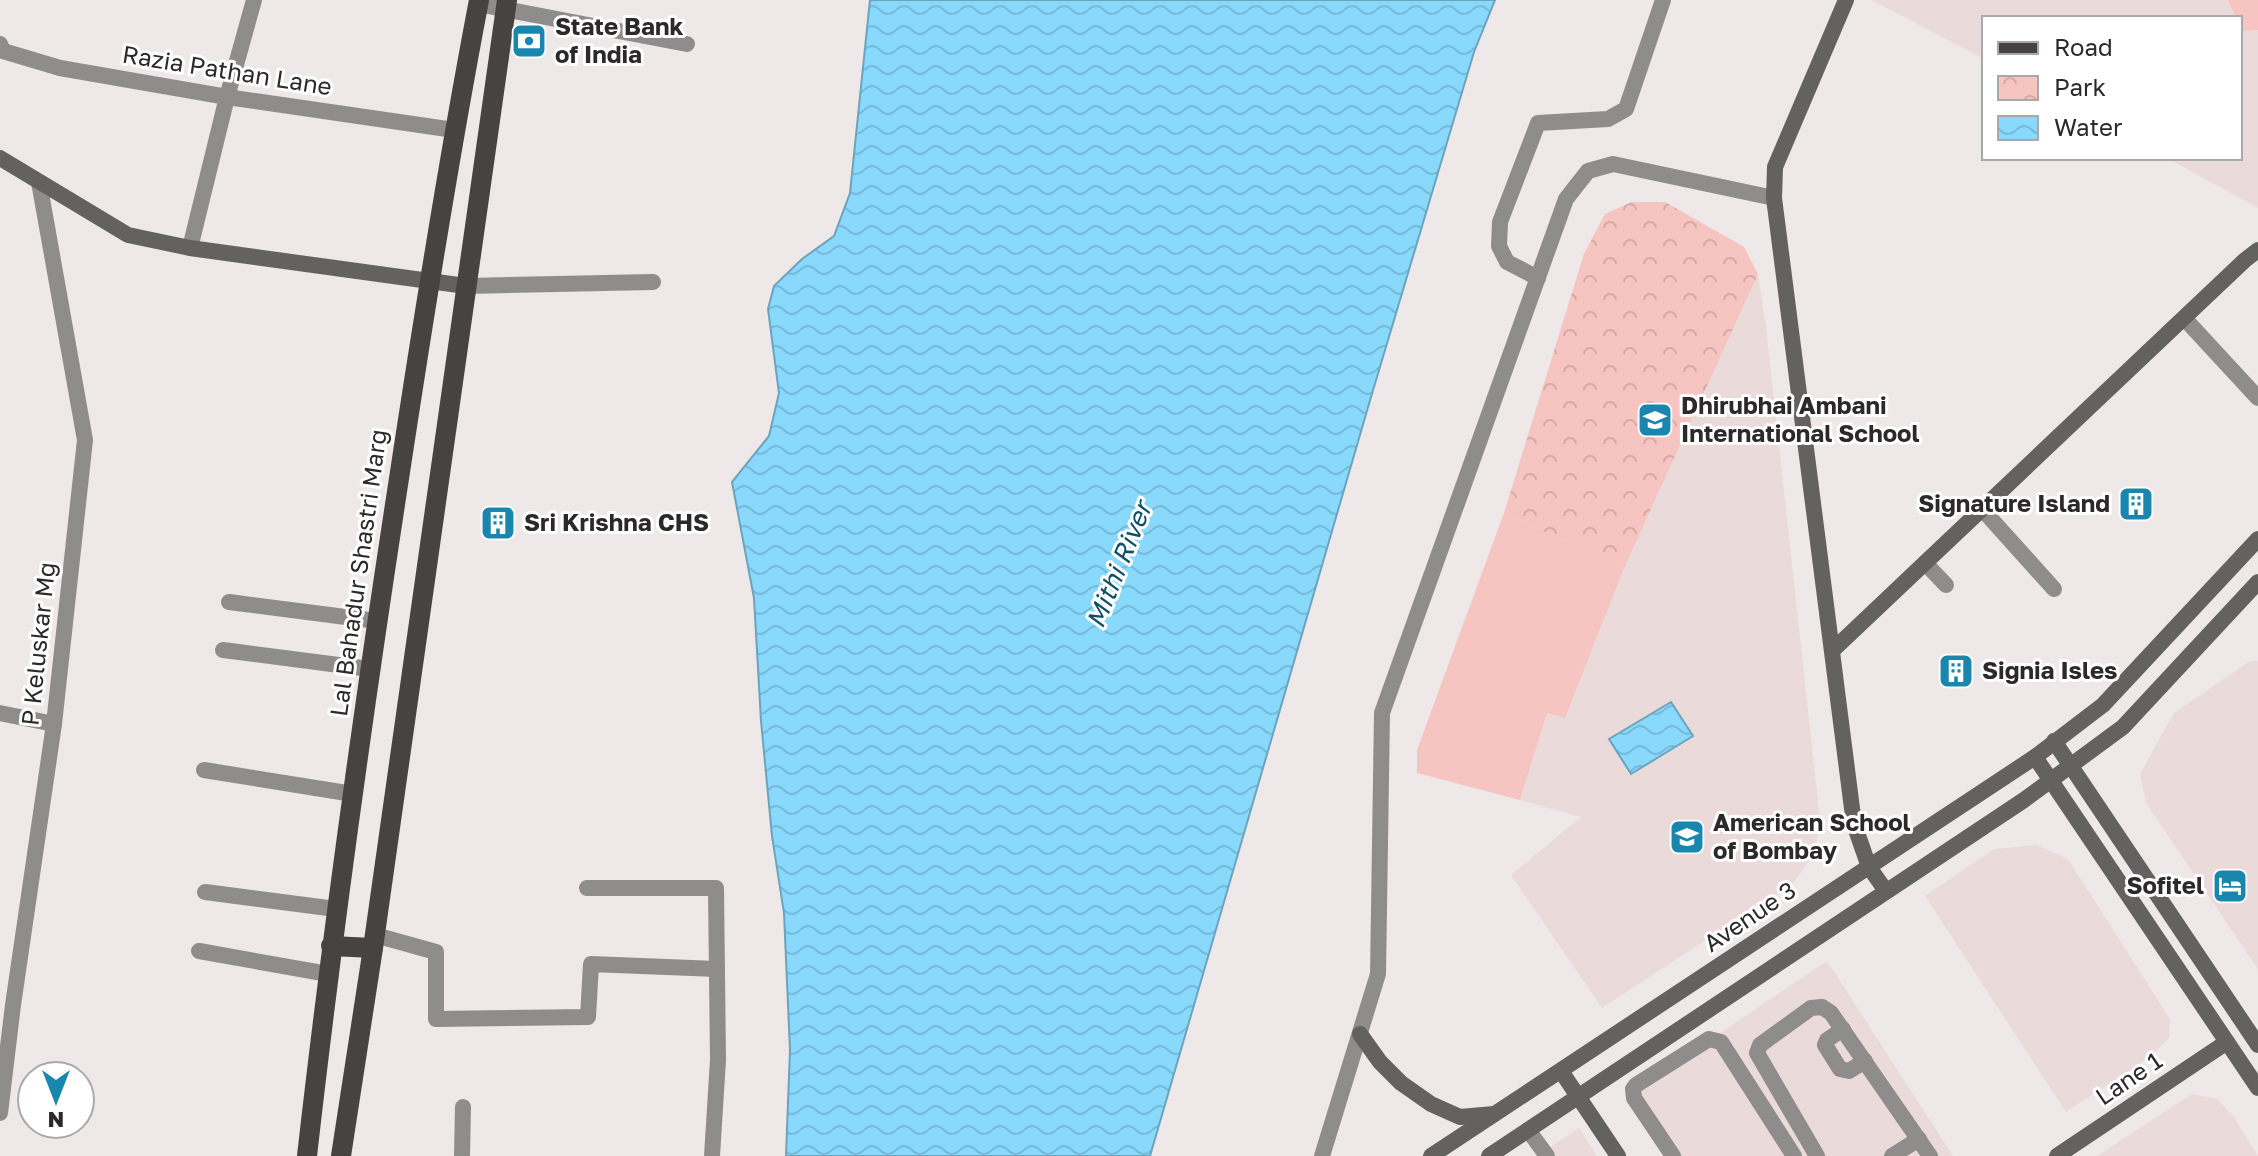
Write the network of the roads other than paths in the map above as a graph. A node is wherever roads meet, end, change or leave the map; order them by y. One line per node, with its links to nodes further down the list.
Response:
1 (254, 0): 8 (street)
2 (1663, 0): 15 (street)
3 (1846, 0): 12 (street)
4 (479, 2): 5 (street); 9 (main road, Lal Bahadur Shastri Marg)
5 (507, 4): 7 (street); 18 (main road)
6 (0, 44): 8 (street, Razia Pathan Lane)
7 (687, 44)
8 (227, 97): 9 (street, Razia Pathan Lane); 13 (street)
9 (454, 130): 16 (main road, Lal Bahadur Shastri Marg)
10 (0, 158): 11 (street)
11 (39, 182): 13 (street); 33 (street, P Keluskar Mg)
12 (1774, 198): 15 (street); 29 (street)
13 (190, 248): 16 (street)
14 (2258, 250): 19 (street)
15 (1538, 278): 53 (street)
16 (430, 280): 18 (street); 28 (main road, Lal Bahadur Shastri Marg)
17 (653, 282): 18 (street)
18 (466, 286): 45 (main road)
19 (2184, 318): 20 (street); 21 (street)
20 (2258, 398)
21 (1982, 509): 23 (street); 26 (street)
22 (2258, 540): 34 (street, Avenue 3)
23 (1925, 563): 25 (street); 29 (street)
24 (2258, 582): 36 (street)
25 (1946, 585)
26 (2054, 589)
27 (229, 602): 28 (street)
28 (377, 621): 31 (main road, Lal Bahadur Shastri Marg)
29 (1834, 649): 40 (street)
30 (223, 650): 31 (street)
31 (370, 669): 39 (main road, Lal Bahadur Shastri Marg)
32 (0, 713): 33 (street)
33 (54, 724): 50 (street, P Keluskar Mg)
34 (2054, 741): 35 (street, Avenue 3); 36 (street)
35 (2035, 757): 38 (street); 40 (street, Avenue 3)
36 (2071, 765): 38 (street); 56 (street)
37 (204, 770): 39 (street)
38 (2052, 779): 42 (street); 54 (street)
39 (353, 794): 44 (main road, Lal Bahadur Shastri Marg)
40 (1869, 867): 42 (street); 58 (street, Avenue 3)
41 (587, 888): 48 (street)
42 (1886, 891): 51 (street)
43 (205, 892): 44 (street)
44 (336, 909): 46 (main road, Lal Bahadur Shastri Marg)
45 (374, 942): 46 (main road); 48 (street); 67 (main road)
46 (331, 946): 49 (main road, Lal Bahadur Shastri Marg)
47 (199, 951): 49 (street)
48 (717, 969): 69 (street)
49 (328, 974): 66 (main road, Lal Bahadur Shastri Marg)
50 (6, 1001): 62 (street, P Keluskar Mg)
51 (1687, 1024): 55 (street); 60 (street)
52 (1843, 1029): 57 (street); 57 (street); 77 (street)
53 (1360, 1034): 63 (street); 70 (street)
54 (2227, 1042): 59 (street); 80 (street, Lane 1)
55 (1700, 1043): 75 (street); 76 (street)
56 (2258, 1045)
57 (1865, 1061): 65 (street)
58 (1561, 1071): 60 (street); 63 (street, Avenue 3)
59 (2258, 1088)
60 (1579, 1097): 64 (street); 74 (street)
61 (463, 1107): 68 (street)
62 (0, 1113)
63 (1497, 1114): 71 (street, Avenue 3)
64 (1528, 1130): 72 (street); 73 (street)
65 (1919, 1139): 78 (street); 79 (street)
66 (307, 1156)
67 (341, 1156)
68 (462, 1156)
69 (712, 1156)
70 (1322, 1156)
71 (1431, 1156)
72 (1489, 1156)
73 (1547, 1156)
74 (1618, 1156)
75 (1673, 1156)
76 (1794, 1156)
77 (1817, 1156)
78 (1892, 1156)
79 (1930, 1156)
80 (2057, 1156)

